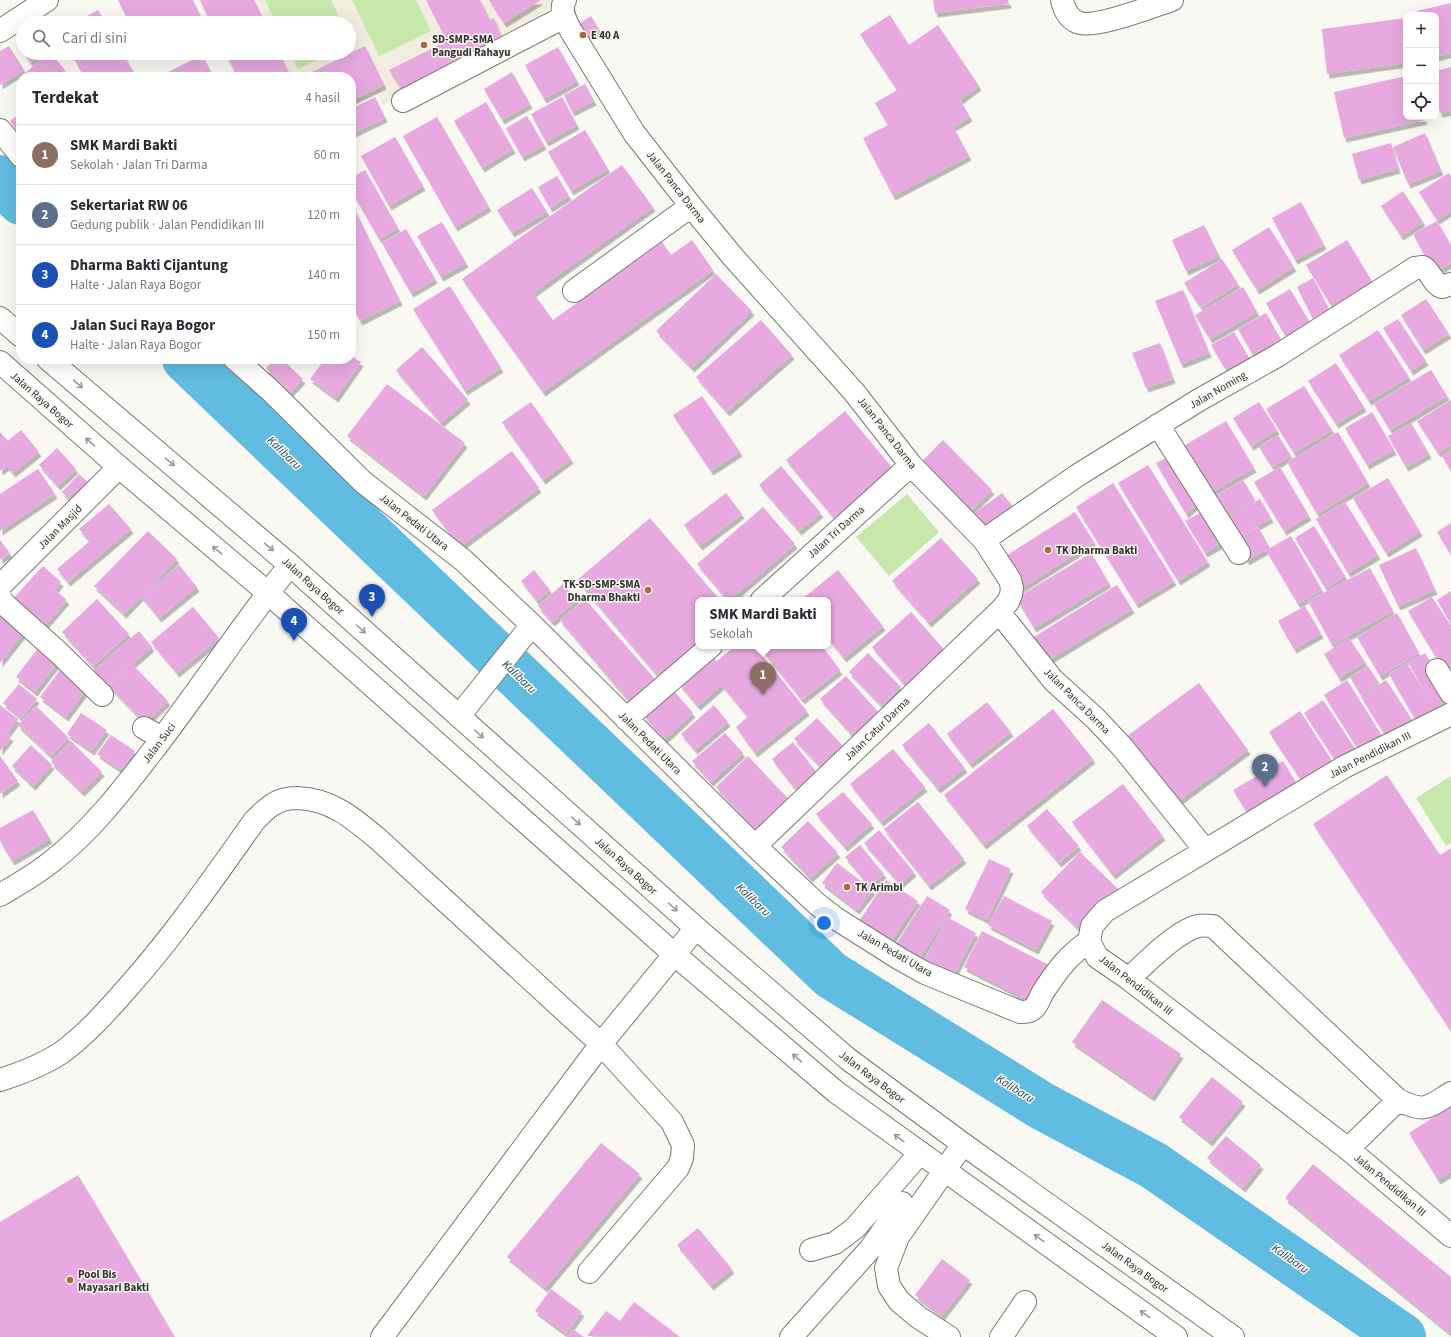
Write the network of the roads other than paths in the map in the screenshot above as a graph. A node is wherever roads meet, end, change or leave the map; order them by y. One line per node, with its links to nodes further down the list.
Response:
1 (47, 0): 5 (main road)
2 (1062, 0): 3 (main road)
3 (1172, 0)
4 (564, 9): 8 (main road); 11 (main road, Jalan Panca Darma)
5 (23, 16)
6 (16, 20): 7 (main road)
7 (0, 31)
8 (403, 101)
9 (0, 130): 10 (main road)
10 (16, 150)
11 (690, 206): 13 (main road); 20 (main road, Jalan Panca Darma)
12 (1451, 284): 19 (main road, Jalan Noming)
13 (574, 291)
14 (0, 318): 15 (main road)
15 (16, 332)
16 (0, 362): 21 (main road, Jalan Raya Bogor, one-way to 16)
17 (54, 364): 24 (main road, Jalan Raya Bogor, one-way to 24)
18 (241, 364): 30 (main road, Jalan Pedati Utara)
19 (1158, 425): 22 (main road, Jalan Noming); 23 (main road)
20 (911, 465): 22 (main road, Jalan Panca Darma); 28 (main road, Jalan Tri Darma)
21 (119, 467): 25 (main road, Jalan Masjid); 26 (main road, Jalan Raya Bogor, one-way to 21)
22 (984, 540): 29 (main road, Jalan Panca Darma)
23 (1239, 553)
24 (290, 565): 26 (main road, Jalan Suci); 36 (main road, Jalan Raya Bogor, one-way to 36)
25 (0, 586)
26 (268, 593): 40 (main road, Jalan Suci); 43 (main road, Jalan Raya Bogor)
27 (0, 597): 34 (main road)
28 (765, 597)
29 (999, 612): 38 (main road, Jalan Catur Darma); 39 (main road, Jalan Panca Darma)
30 (532, 626): 36 (main road); 37 (main road, Jalan Pedati Utara)
31 (708, 649): 37 (main road)
32 (1437, 670): 33 (main road)
33 (1451, 693)
34 (102, 695)
35 (1451, 714): 39 (main road, Jalan Pendidikan III)
36 (459, 716): 41 (main road, Jalan Raya Bogor, one-way to 41)
37 (626, 719): 38 (main road, Jalan Pedati Utara)
38 (755, 846): 42 (main road, Jalan Pedati Utara)
39 (1205, 850): 42 (main road, Jalan Pendidikan III)
40 (0, 895)
41 (696, 928): 43 (main road); 49 (main road, Jalan Raya Bogor)
42 (1089, 941): 44 (main road, Jalan Pendidikan III)
43 (674, 954): 45 (main road); 51 (main road, Jalan Raya Bogor, one-way to 43)
44 (1129, 979): 48 (main road); 50 (main road, Jalan Pendidikan III)
45 (601, 1044): 46 (main road); 54 (main road); 56 (main road)
46 (0, 1080)
47 (1451, 1093): 48 (main road)
48 (1398, 1100): 50 (main road)
49 (963, 1144): 51 (main road); 61 (main road, Jalan Raya Bogor)
50 (1348, 1150): 52 (main road, Jalan Pendidikan III)
51 (932, 1161): 53 (main road); 57 (main road); 58 (main road); 60 (main road, Jalan Raya Bogor, one-way to 51)
52 (1451, 1236)
53 (811, 1250)
54 (589, 1272)
55 (1025, 1302): 59 (main road)
56 (382, 1337)
57 (791, 1337)
58 (949, 1337)
59 (1001, 1337)
60 (1176, 1337)
61 (1233, 1337)

